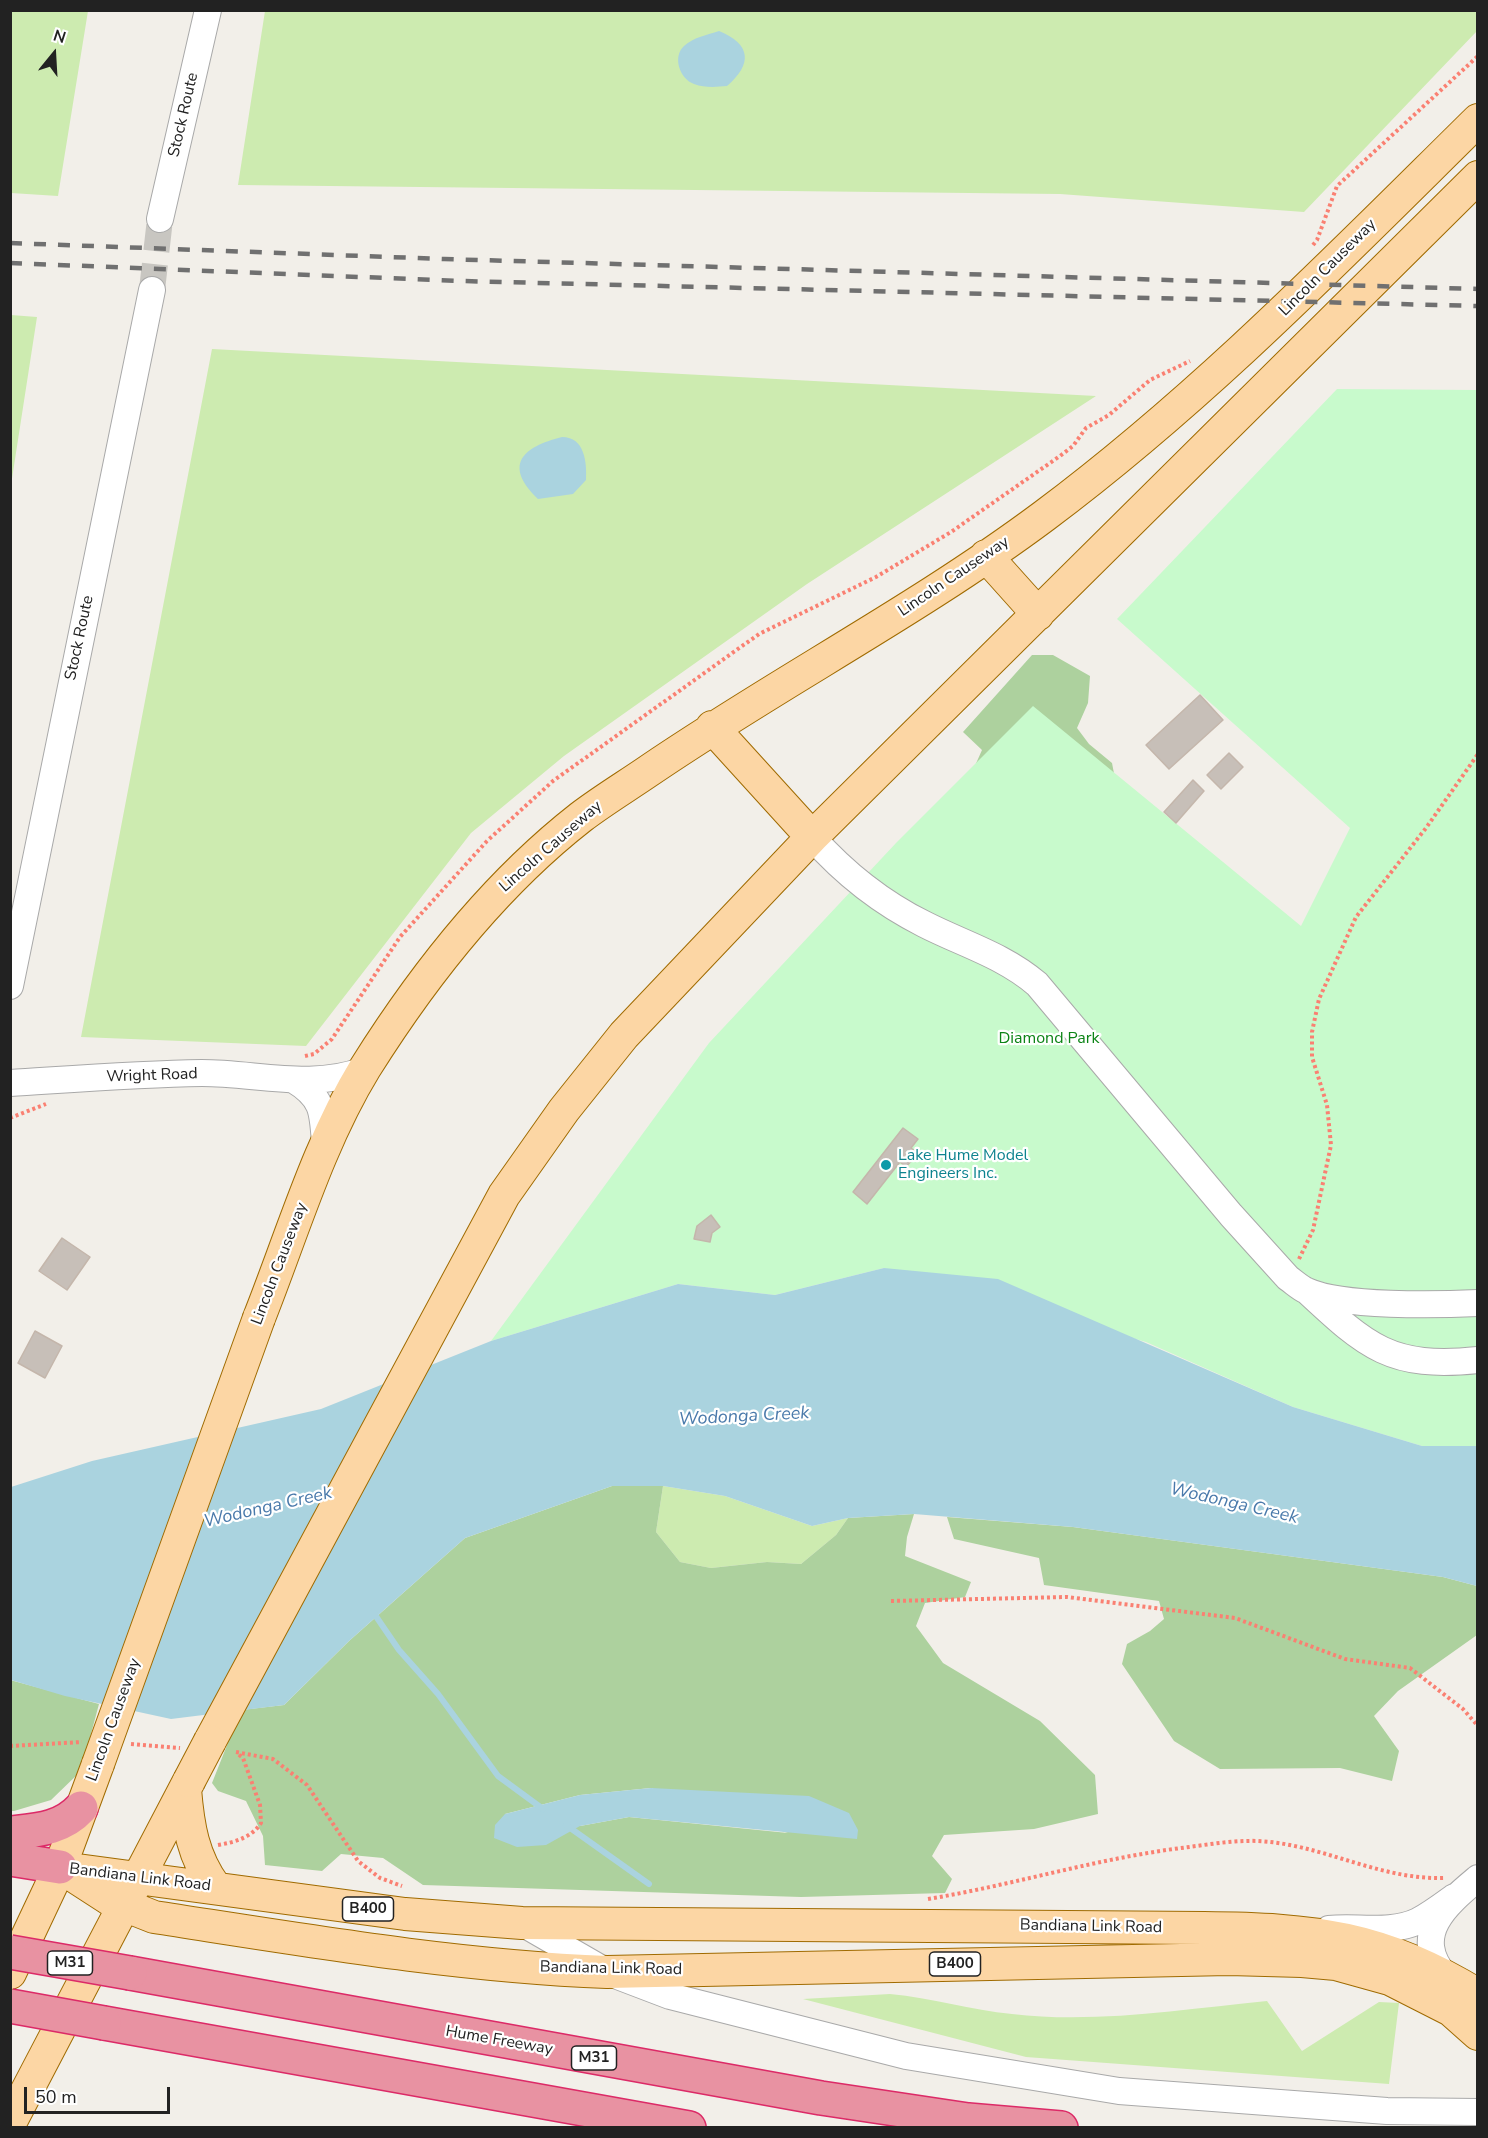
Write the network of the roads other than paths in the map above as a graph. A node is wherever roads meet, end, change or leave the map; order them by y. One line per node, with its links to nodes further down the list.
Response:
1 (208, 10): 4 (street, Stock Route)
2 (1478, 120): 6 (main road, Lincoln Causeway)
3 (1478, 177): 7 (main road)
4 (160, 219)
5 (152, 290): 10 (street, Stock Route)
6 (986, 556): 7 (main road); 8 (main road, Lincoln Causeway)
7 (1038, 614): 9 (main road)
8 (712, 727): 9 (main road); 12 (main road, Lincoln Causeway)
9 (812, 837): 15 (street); 18 (main road, bridge)
10 (10, 986)
11 (297, 1068): 12 (street, Wright Road); 13 (street, Wright Road); 14 (street)
12 (364, 1070): 14 (main road, Lincoln Causeway)
13 (10, 1083)
14 (325, 1146): 19 (main road, Lincoln Causeway, bridge)
15 (1297, 1285): 16 (street); 17 (street)
16 (1478, 1303)
17 (1478, 1360)
18 (187, 1785): 23 (main road); 25 (main road)
19 (81, 1808): 20 (highway); 22 (main road, Lincoln Causeway)
20 (10, 1833)
21 (10, 1858): 22 (highway, B400)
22 (60, 1867): 23 (main road, Bandiana Link Road / B400); 26 (main road, Bandiana Link Road / B400); 31 (main road, Lincoln Causeway)
23 (138, 1878): 25 (main road, Bandiana Link Road / B400); 26 (main road)
24 (1462, 1884): 28 (street); 32 (street)
25 (214, 1887): 27 (main road, Bandiana Link Road / B400)
26 (122, 1906): 30 (main road, Bandiana Link Road / B400); 37 (main road)
27 (522, 1923): 28 (main road, Bandiana Link Road / B400); 30 (street)
28 (1307, 1932): 32 (main road, Bandiana Link Road / B400)
29 (10, 1952): 39 (highway, Hume Freeway / M31, bridge)
30 (607, 1972): 35 (main road, Bandiana Link Road / B400); 36 (street)
31 (10, 1973)
32 (1445, 1976): 33 (main road, Bandiana Link Road / B400)
33 (1478, 1995)
34 (10, 2006): 38 (highway, bridge)
35 (1478, 2034)
36 (1478, 2112)
37 (10, 2123)
38 (689, 2127)
39 (1061, 2127)

